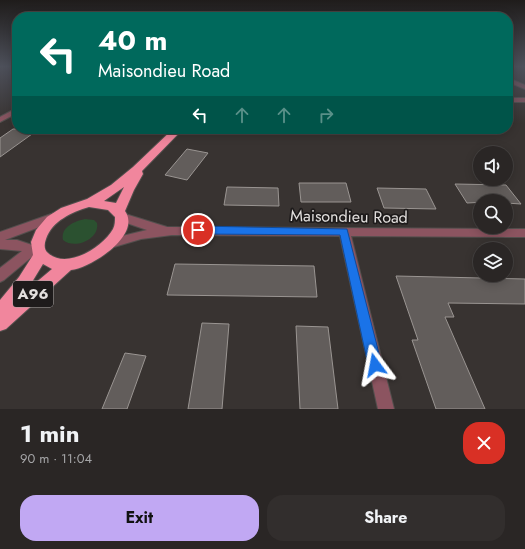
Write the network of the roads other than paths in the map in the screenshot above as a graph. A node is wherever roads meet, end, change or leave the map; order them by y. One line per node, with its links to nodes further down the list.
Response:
1 (513, 100): 2 (street)
2 (525, 100)
3 (12, 113): 4 (street)
4 (0, 120)
5 (173, 134): 6 (highway, A96)
6 (147, 162): 7 (highway, A96); 8 (highway, A96)
7 (89, 203): 8 (highway, A96); 9 (highway, A96)
8 (120, 214): 10 (street); 14 (highway, A96)
9 (57, 216): 13 (street); 16 (highway, A96)
10 (172, 231): 11 (street, Maisondieu Road); 14 (street)
11 (344, 231): 12 (street, Maisondieu Road); 21 (street)
12 (525, 233)
13 (0, 237)
14 (114, 242): 17 (highway, A96)
15 (0, 244): 16 (street)
16 (37, 252): 17 (highway, A96); 18 (street); 19 (highway, A96)
17 (66, 265): 20 (highway, A96)
18 (0, 276)
19 (0, 312)
20 (0, 323)
21 (386, 409)

